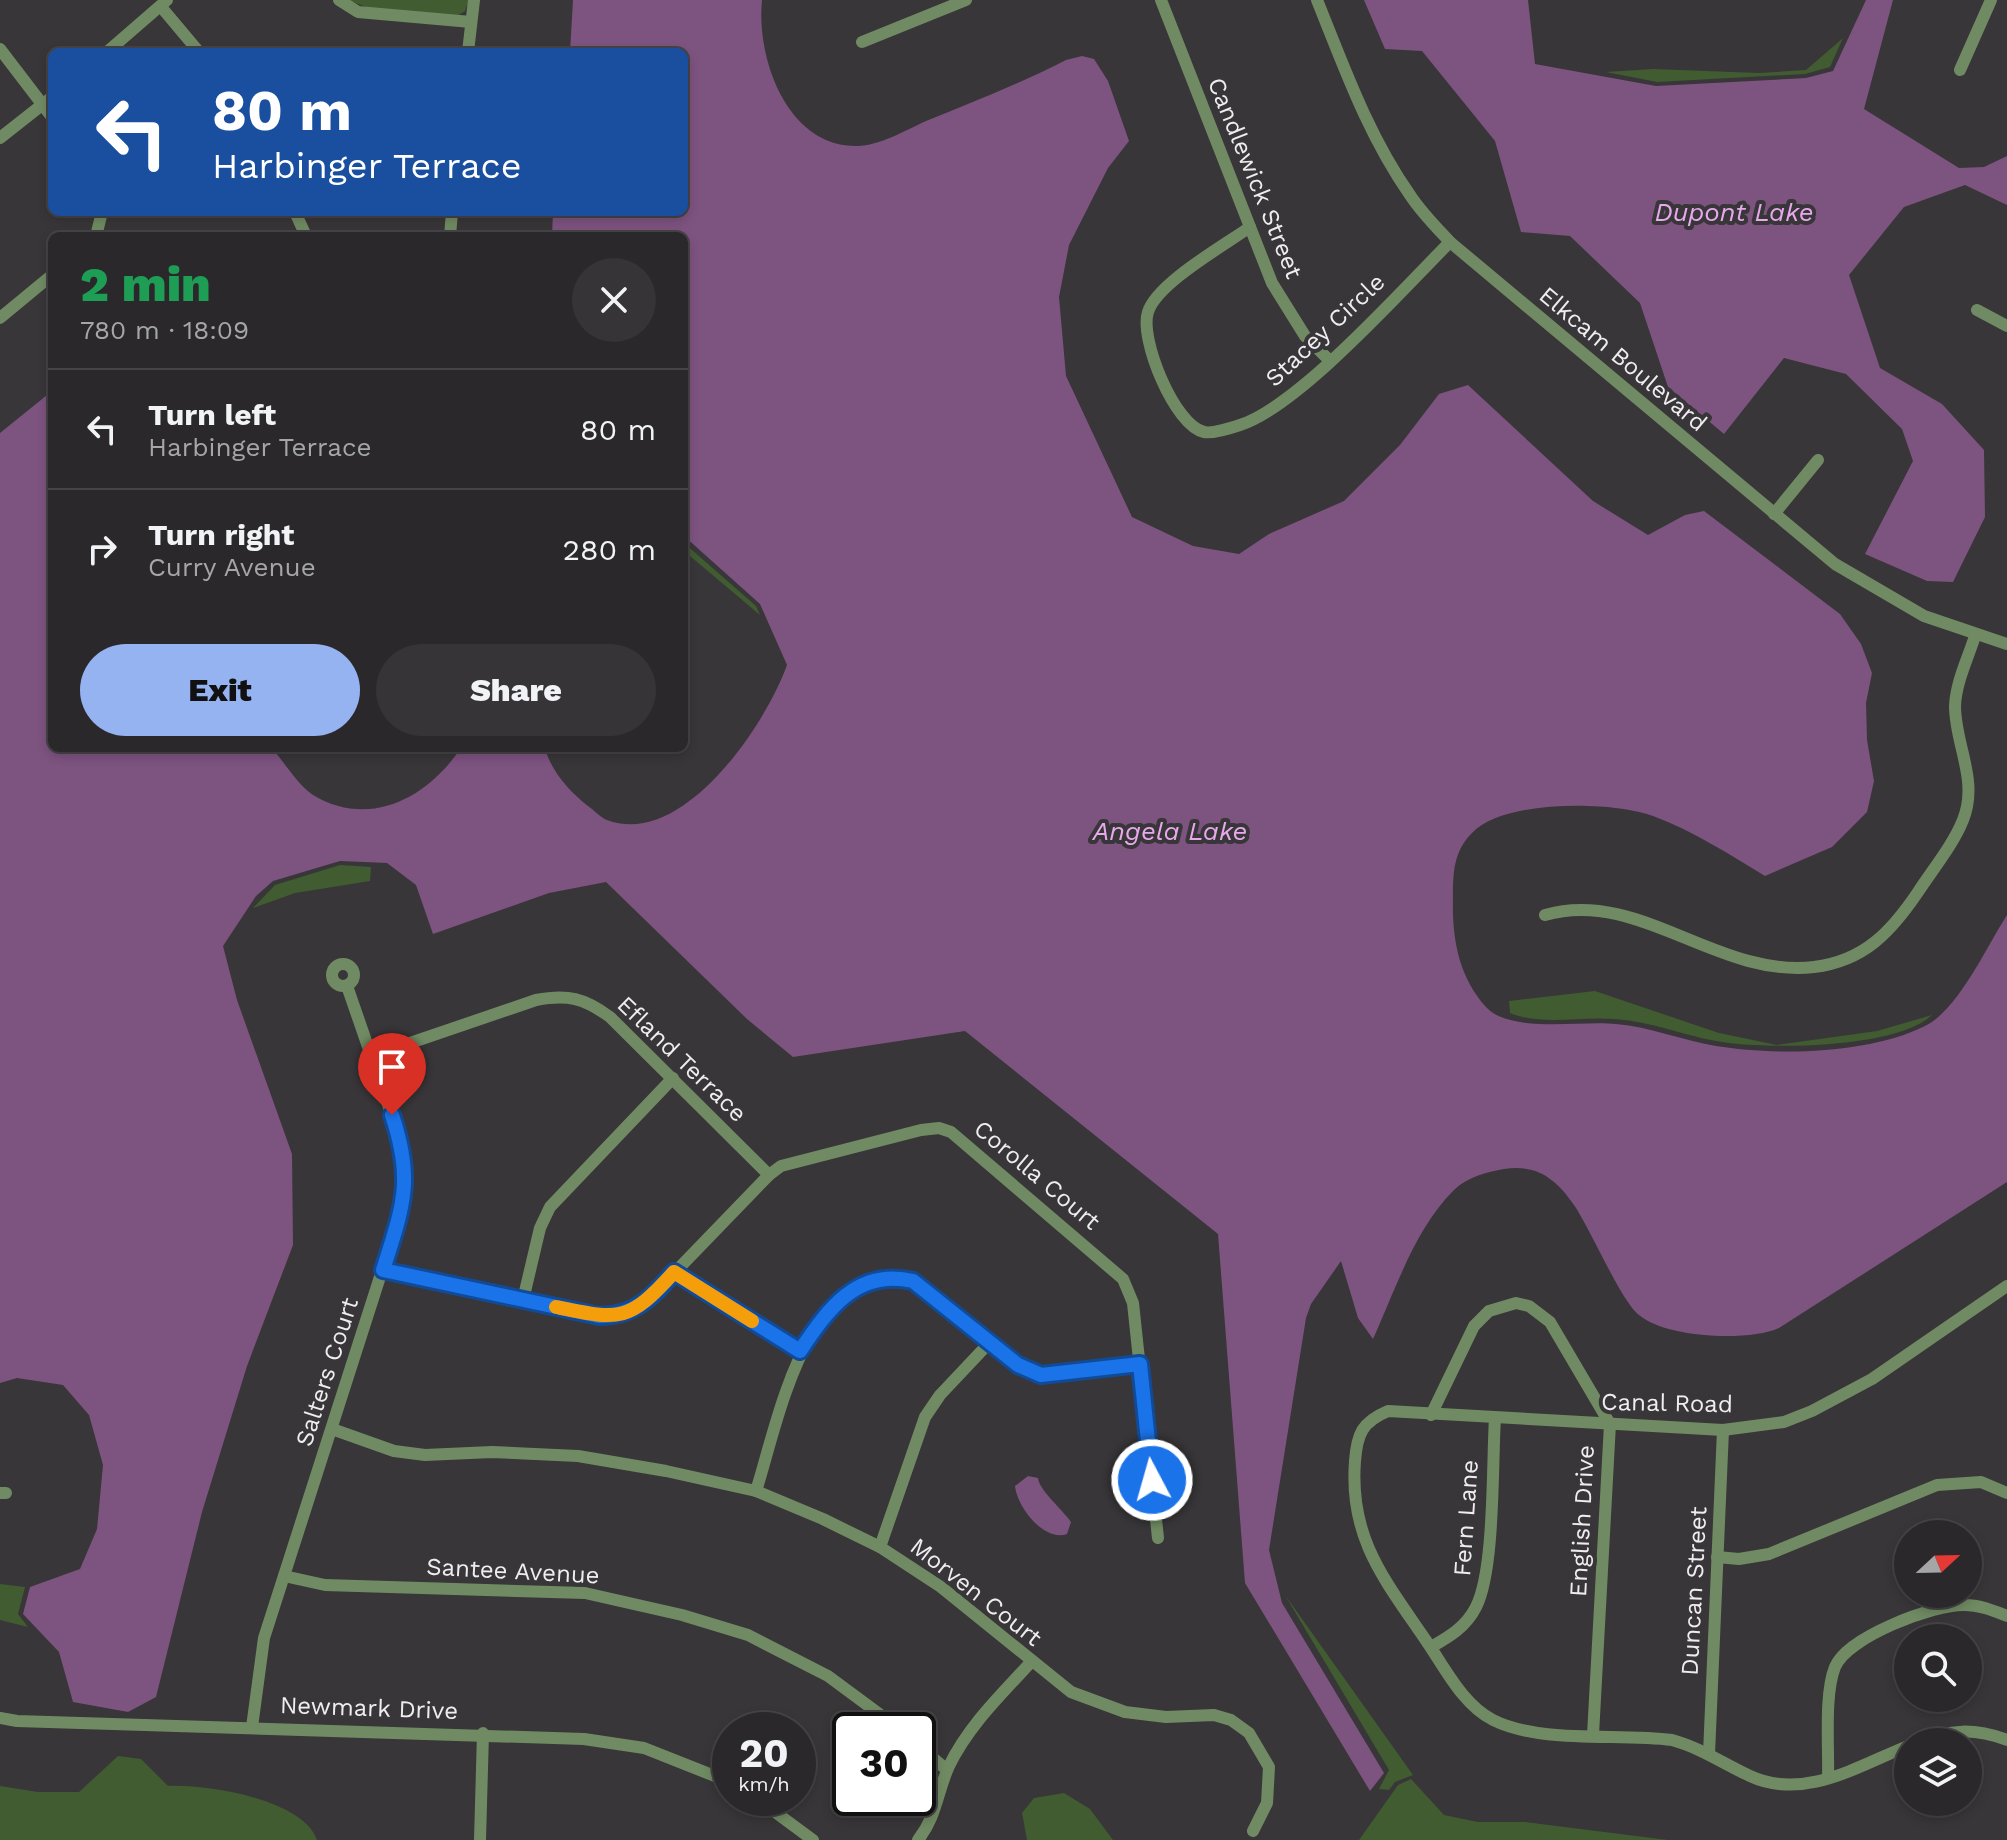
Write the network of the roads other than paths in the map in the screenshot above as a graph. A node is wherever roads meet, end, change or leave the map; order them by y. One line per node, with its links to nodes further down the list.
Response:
1 (339, 0): 8 (street)
2 (474, 0): 8 (street)
3 (966, 0): 9 (street)
4 (1161, 0): 17 (street, Candlewick Street)
5 (1317, 0): 18 (street, Elkcam Boulevard)
6 (1991, 0): 14 (street)
7 (165, 4): 10 (street); 11 (street)
8 (471, 22): 12 (street)
9 (862, 42)
10 (112, 48)
11 (196, 48)
12 (468, 48)
13 (0, 49): 15 (street)
14 (1960, 70)
15 (48, 101): 16 (street)
16 (0, 138)
17 (1250, 227): 23 (street, Candlewick Street); 23 (street, Stacey Circle)
18 (1450, 242): 23 (street, Stacey Circle); 25 (street, Elkcam Boulevard)
19 (48, 278): 21 (street)
20 (1977, 310): 22 (street)
21 (0, 318)
22 (2007, 326)
23 (1329, 360)
24 (1818, 460): 25 (street)
25 (1774, 514): 26 (street, Elkcam Boulevard)
26 (1975, 636): 27 (street, Elkcam Boulevard); 28 (street)
27 (2007, 644)
28 (1545, 915)
29 (347, 986): 30 (street, Salters Court)
30 (372, 1056): 31 (street, Efland Terrace); 33 (street, Salters Court)
31 (673, 1078): 32 (street, Efland Terrace); 36 (street)
32 (769, 1175): 34 (street, Corolla Court); 39 (street, Corolla Court)
33 (383, 1270): 36 (street, Corolla Court); 43 (street, Salters Court)
34 (674, 1272): 36 (street, Corolla Court); 38 (street)
35 (2006, 1290): 44 (street, Canal Road)
36 (523, 1300)
37 (990, 1342): 38 (street); 39 (street); 48 (street)
38 (800, 1351): 45 (street)
39 (1140, 1364): 47 (street, Corolla Court)
40 (1431, 1415): 41 (street, Canal Road); 42 (street, English Drive); 52 (street, Canal Road)
41 (1495, 1418): 42 (street, Canal Road); 52 (street, Fern Lane)
42 (1610, 1424): 44 (street, Canal Road); 59 (street, English Drive)
43 (332, 1429): 45 (street, Morven Court); 50 (street, Salters Court)
44 (1723, 1430): 49 (street, Duncan Street)
45 (756, 1491): 48 (street, Morven Court)
46 (2007, 1493): 49 (street)
47 (1158, 1538)
48 (880, 1547): 53 (street, Morven Court)
49 (1717, 1557): 62 (street, Duncan Street)
50 (284, 1576): 54 (street, Santee Avenue); 56 (street, Salters Court)
51 (2007, 1616): 66 (street)
52 (1431, 1647): 59 (street, Canal Road)
53 (1031, 1662): 64 (street); 68 (street, Morven Court)
54 (877, 1712)
55 (0, 1718): 56 (street, Newmark Drive)
56 (252, 1727): 57 (street, Newmark Drive)
57 (483, 1733): 65 (street, Newmark Drive); 69 (street)
58 (1982, 1734): 60 (street)
59 (1593, 1735): 62 (street, Canal Road)
60 (2007, 1740)
61 (1894, 1752): 66 (street, Canal Road)
62 (1709, 1754): 66 (street, Canal Road)
63 (936, 1761): 64 (street)
64 (947, 1770): 71 (street)
65 (712, 1775)
66 (1828, 1778)
67 (780, 1816): 70 (street)
68 (1253, 1831)
69 (480, 1840)
70 (813, 1840)
71 (918, 1840)

